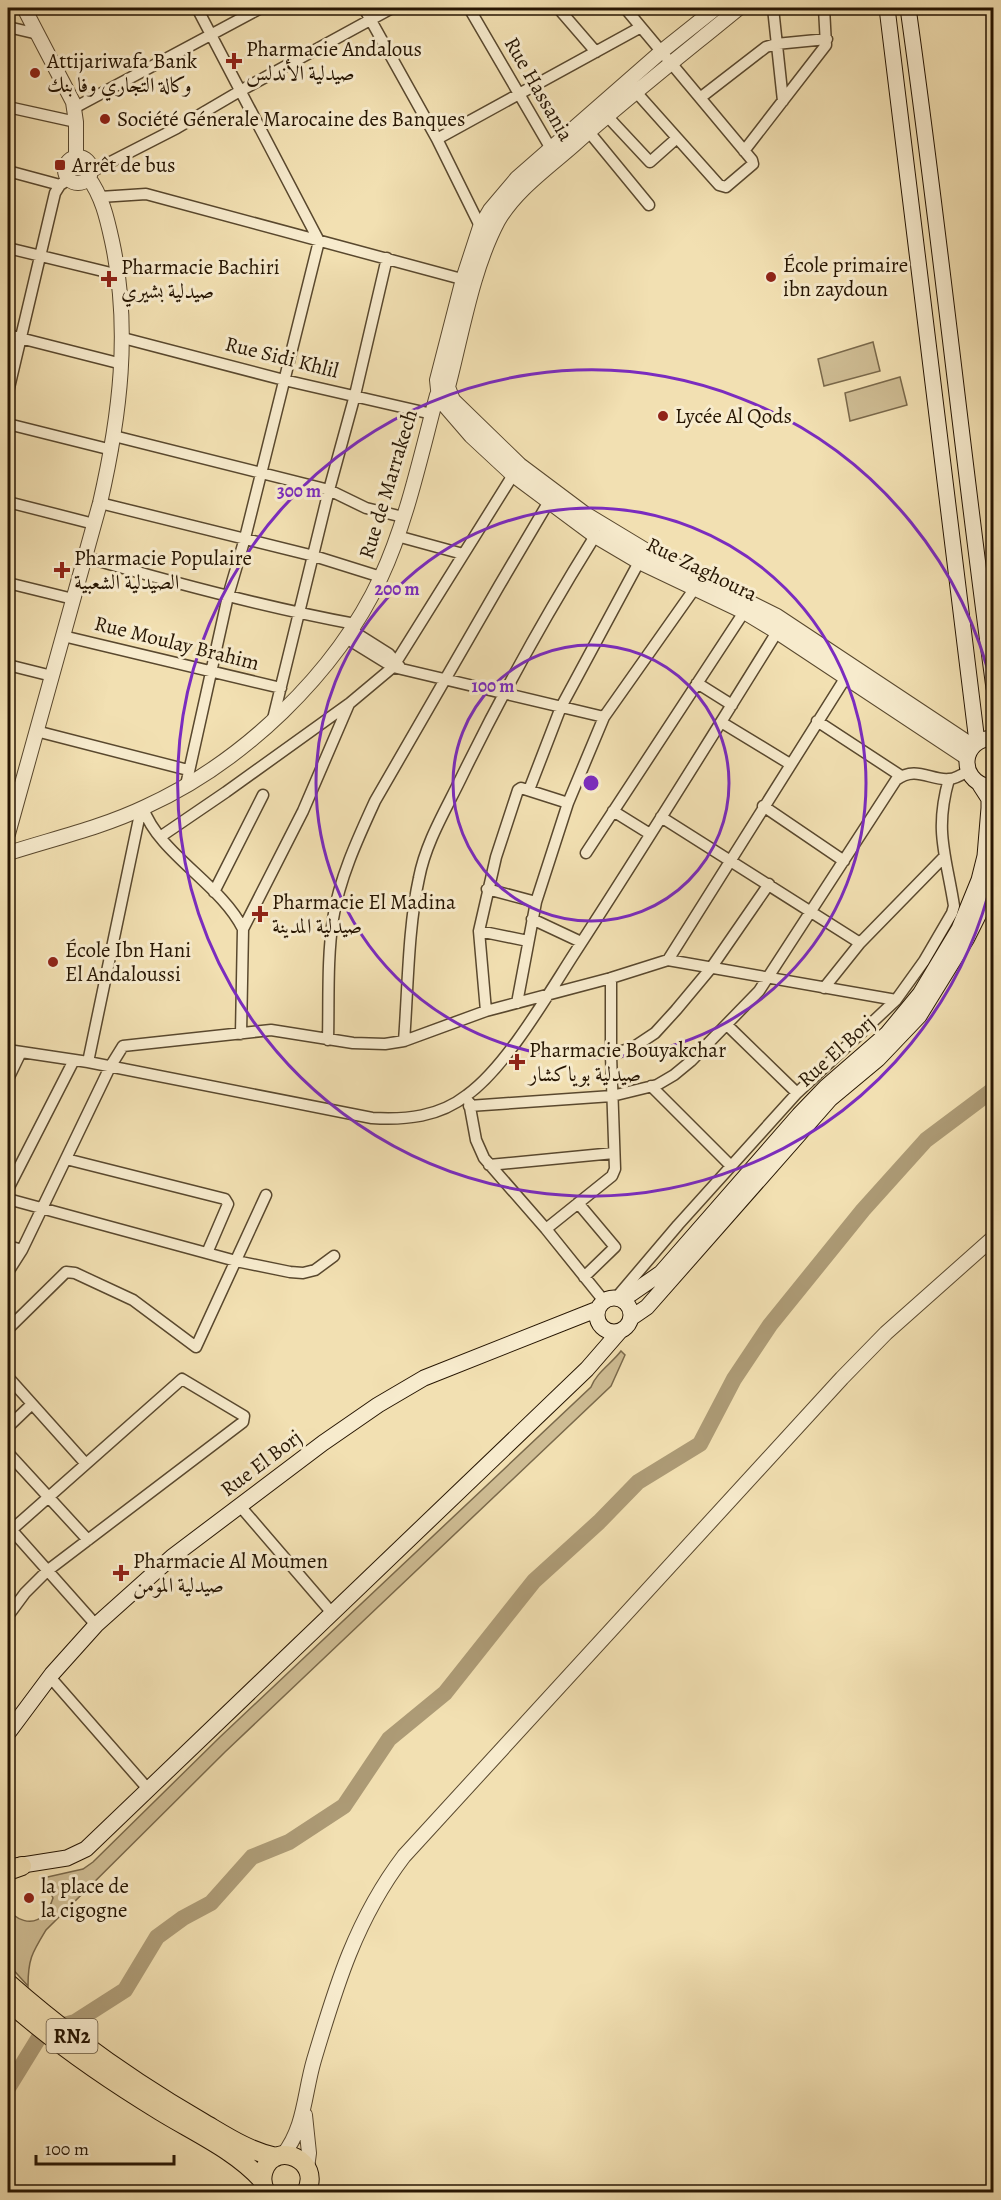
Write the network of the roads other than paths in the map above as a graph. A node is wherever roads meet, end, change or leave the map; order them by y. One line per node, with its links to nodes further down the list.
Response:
1 (24, 8): 18 (street)
2 (197, 8): 19 (street)
3 (261, 8): 19 (street)
4 (364, 8): 15 (street)
5 (392, 8): 15 (street)
6 (469, 8): 27 (street, Rue Hassania)
7 (558, 8): 23 (street)
8 (627, 8): 17 (street)
9 (716, 8): 22 (street, Rue de Marrakech)
10 (739, 8): 24 (street, Rue de Marrakech)
11 (773, 8): 21 (street)
12 (824, 8): 20 (street)
13 (887, 8): 68 (main road)
14 (908, 8): 67 (main road)
15 (370, 19): 25 (street); 36 (street)
16 (8, 27): 18 (street)
17 (641, 27): 22 (street); 23 (street)
18 (38, 34): 31 (street)
19 (211, 35): 25 (street); 31 (street)
20 (827, 39): 21 (street); 29 (street)
21 (776, 44): 28 (street); 29 (street)
22 (662, 51): 24 (street); 38 (street, Rue de Marrakech)
23 (596, 52): 27 (street)
24 (671, 63): 26 (street, Rue de Marrakech); 28 (street)
25 (240, 91): 41 (street); 47 (street)
26 (636, 92): 32 (street, Rue de Marrakech); 35 (street)
27 (520, 94): 36 (street); 38 (street, Rue Hassania)
28 (700, 98): 37 (street)
29 (783, 101): 37 (street)
30 (8, 107): 33 (street)
31 (74, 108): 33 (street)
32 (607, 116): 34 (street, Rue de Marrakech); 35 (street)
33 (76, 122): 39 (street)
34 (589, 132): 38 (street, Rue de Marrakech); 44 (street)
35 (677, 138): 37 (street)
36 (437, 139): 45 (street)
37 (744, 151)
38 (554, 154): 45 (street, Rue de Marrakech); 46 (street, Rue de Marrakech)
39 (76, 157): 41 (street); 42 (street)
40 (8, 171): 42 (street)
41 (89, 175): 42 (street); 43 (street)
42 (65, 182): 49 (street)
43 (100, 197): 47 (street); 51 (street)
44 (649, 205)
45 (480, 227): 46 (street); 52 (street, Rue de Marrakech)
46 (489, 240): 52 (street, Rue de Marrakech)
47 (318, 241): 50 (street); 57 (street)
48 (8, 248): 49 (street)
49 (40, 257): 51 (street); 54 (street)
50 (387, 258): 52 (street); 60 (street)
51 (118, 275): 55 (street)
52 (469, 281): 58 (street, Rue de Marrakech)
53 (8, 335): 54 (street)
54 (21, 338): 56 (street); 59 (street)
55 (123, 338): 56 (street); 57 (street, Rue Sidi Khlil)
56 (122, 364): 63 (street)
57 (284, 380): 60 (street, Rue Sidi Khlil); 64 (street)
58 (443, 391): 61 (street, Rue de Marrakech); 65 (street, Rue Zaghoura); 110 (street, Rue Zaghoura)
59 (8, 392)
60 (355, 395): 61 (street, Rue Sidi Khlil); 66 (street)
61 (432, 414): 72 (street, Rue de Marrakech)
62 (8, 424): 63 (street)
63 (113, 443): 64 (street); 70 (street)
64 (260, 473): 66 (street); 76 (street)
65 (513, 475): 71 (street, Rue Zaghoura); 77 (street)
66 (329, 490): 72 (street); 78 (street)
67 (968, 495): 68 (main road); 99 (main road)
68 (948, 498): 110 (main road)
69 (8, 502): 73 (street)
70 (100, 503): 73 (street); 76 (street)
71 (548, 503): 75 (street, Rue Zaghoura); 96 (street)
72 (403, 517): 74 (street, Rue de Marrakech)
73 (94, 524): 79 (street)
74 (397, 536): 77 (street); 81 (street, Rue de Marrakech)
75 (595, 536): 80 (street, Rue Zaghoura); 100 (street)
76 (245, 538): 78 (street); 84 (street)
77 (463, 554): 92 (street)
78 (314, 556): 81 (street); 87 (street)
79 (85, 557): 84 (street); 85 (street)
80 (639, 562): 83 (street, Rue Zaghoura); 103 (street)
81 (381, 577): 88 (street, Rue de Marrakech)
82 (8, 583): 85 (street)
83 (694, 588): 86 (street, Rue Zaghoura); 104 (street)
84 (228, 596): 87 (street); 93 (street)
85 (73, 599): 90 (street)
86 (744, 612): 89 (street, Rue Zaghoura); 97 (street)
87 (299, 614): 88 (street); 98 (street)
88 (351, 631): 92 (street); 105 (street, Rue de Marrakech)
89 (777, 632): 95 (street, Rue Zaghoura); 102 (street)
90 (63, 636): 93 (street, Rue Moulay Brahim); 94 (street)
91 (8, 665): 94 (street)
92 (396, 665): 96 (street); 101 (street)
93 (211, 672): 98 (street, Rue Moulay Brahim); 112 (street)
94 (52, 676): 108 (street)
95 (846, 677): 106 (street); 110 (street, Rue Zaghoura)
96 (444, 680): 100 (street); 156 (street)
97 (697, 683): 102 (street); 123 (street)
98 (281, 688): 105 (street)
99 (993, 688)
100 (502, 694): 103 (street); 157 (street)
101 (350, 703): 127 (street); 140 (street)
102 (732, 705): 107 (street)
103 (561, 707): 104 (street); 118 (street)
104 (604, 717): 120 (street)
105 (273, 719): 115 (street, Rue de Marrakech)
106 (817, 721): 111 (street); 113 (street)
107 (721, 722): 111 (street); 124 (street)
108 (36, 731): 112 (street); 117 (street)
109 (993, 738): 110 (main road)
110 (971, 754): 114 (street); 116 (main road)
111 (790, 765): 121 (street)
112 (188, 770): 115 (street)
113 (902, 776): 114 (street); 132 (street)
114 (950, 779): 130 (street)
115 (186, 786): 122 (street, Rue de Marrakech)
116 (987, 786): 187 (main road, Rue El Borj)
117 (14, 789): 125 (street)
118 (529, 790): 120 (street); 135 (street)
119 (263, 795): 136 (street)
120 (568, 803): 137 (street)
121 (763, 806): 131 (street); 132 (street)
122 (142, 809): 127 (street); 128 (street, Rue de Marrakech); 162 (street)
123 (613, 812): 126 (street); 129 (street)
124 (661, 817): 126 (street); 131 (street)
125 (8, 834)
126 (650, 834): 143 (street)
127 (160, 837): 136 (street)
128 (8, 853)
129 (586, 853)
130 (944, 857): 144 (street); 151 (street)
131 (730, 860): 134 (street); 145 (street)
132 (844, 861): 138 (street)
133 (993, 874): 188 (main road, Rue El Borj)
134 (769, 884): 138 (street); 146 (street)
135 (487, 889): 137 (street); 141 (street)
136 (214, 891): 140 (street)
137 (536, 902): 139 (street)
138 (811, 913): 144 (street); 148 (street)
139 (532, 919): 142 (street); 143 (street)
140 (243, 929): 155 (street)
141 (479, 931): 142 (street); 153 (street)
142 (528, 941): 152 (street)
143 (581, 942): 150 (street)
144 (860, 943): 149 (street)
145 (668, 960): 146 (street); 147 (street)
146 (711, 968): 148 (street); 160 (street)
147 (611, 978): 150 (street); 160 (street)
148 (768, 979): 149 (street); 154 (street)
149 (824, 988): 151 (street)
150 (547, 994): 152 (street); 168 (street)
151 (896, 1000): 166 (street)
152 (517, 1003): 153 (street)
153 (486, 1011): 157 (street)
154 (727, 1025): 165 (street); 166 (street)
155 (241, 1034): 156 (street); 163 (street)
156 (328, 1040): 157 (street)
157 (404, 1041)
158 (8, 1050): 159 (street)
159 (21, 1052): 161 (street); 164 (street)
160 (611, 1055): 167 (street)
161 (74, 1060): 162 (street); 173 (street)
162 (88, 1062): 163 (street)
163 (110, 1068): 168 (street); 170 (street)
164 (8, 1079)
165 (651, 1086): 167 (street); 172 (street)
166 (797, 1093): 172 (street)
167 (612, 1096): 168 (street); 169 (street)
168 (468, 1101): 171 (street)
169 (614, 1153): 171 (street); 176 (street)
170 (66, 1159): 177 (street); 182 (street)
171 (489, 1165): 178 (street)
172 (731, 1166): 187 (street)
173 (8, 1189)
174 (267, 1195): 184 (street)
175 (8, 1199): 177 (street)
176 (578, 1203): 178 (street); 186 (street)
177 (42, 1209): 181 (street); 182 (street)
178 (546, 1228): 186 (street)
179 (993, 1237): 211 (street)
180 (8, 1246): 181 (street)
181 (22, 1250): 185 (street)
182 (207, 1253): 184 (street)
183 (334, 1256): 184 (street)
184 (236, 1261): 189 (street)
185 (8, 1272)
186 (584, 1276): 187 (street)
187 (610, 1302): 188 (main road); 190 (main road); 197 (main road, Rue El Borj)
188 (631, 1318): 190 (main road)
189 (8, 1329)
190 (620, 1331): 201 (main road)
191 (8, 1377): 192 (street)
192 (32, 1404): 193 (street); 195 (street)
193 (8, 1427)
194 (8, 1453): 196 (street)
195 (86, 1464): 196 (street); 199 (street)
196 (47, 1498): 198 (street); 199 (street)
197 (240, 1506): 201 (street); 203 (main road, Rue El Borj)
198 (9, 1529): 200 (street)
199 (88, 1540): 200 (street)
200 (47, 1571): 202 (street); 203 (street)
201 (332, 1612): 206 (main road)
202 (8, 1616)
203 (96, 1625): 204 (main road, Rue El Borj)
204 (50, 1677): 205 (main road, Rue El Borj); 206 (street)
205 (8, 1733)
206 (148, 1789): 207 (main road)
207 (12, 1868)
208 (8, 1983): 210 (highway, RN2)
209 (8, 2001): 210 (highway, RN2)
210 (138, 2090): 212 (highway, RN2); 214 (highway, RN2)
211 (305, 2107): 212 (street); 213 (street)
212 (280, 2156): 213 (highway, RN2); 214 (highway, RN2)
213 (309, 2184)
214 (264, 2188)

